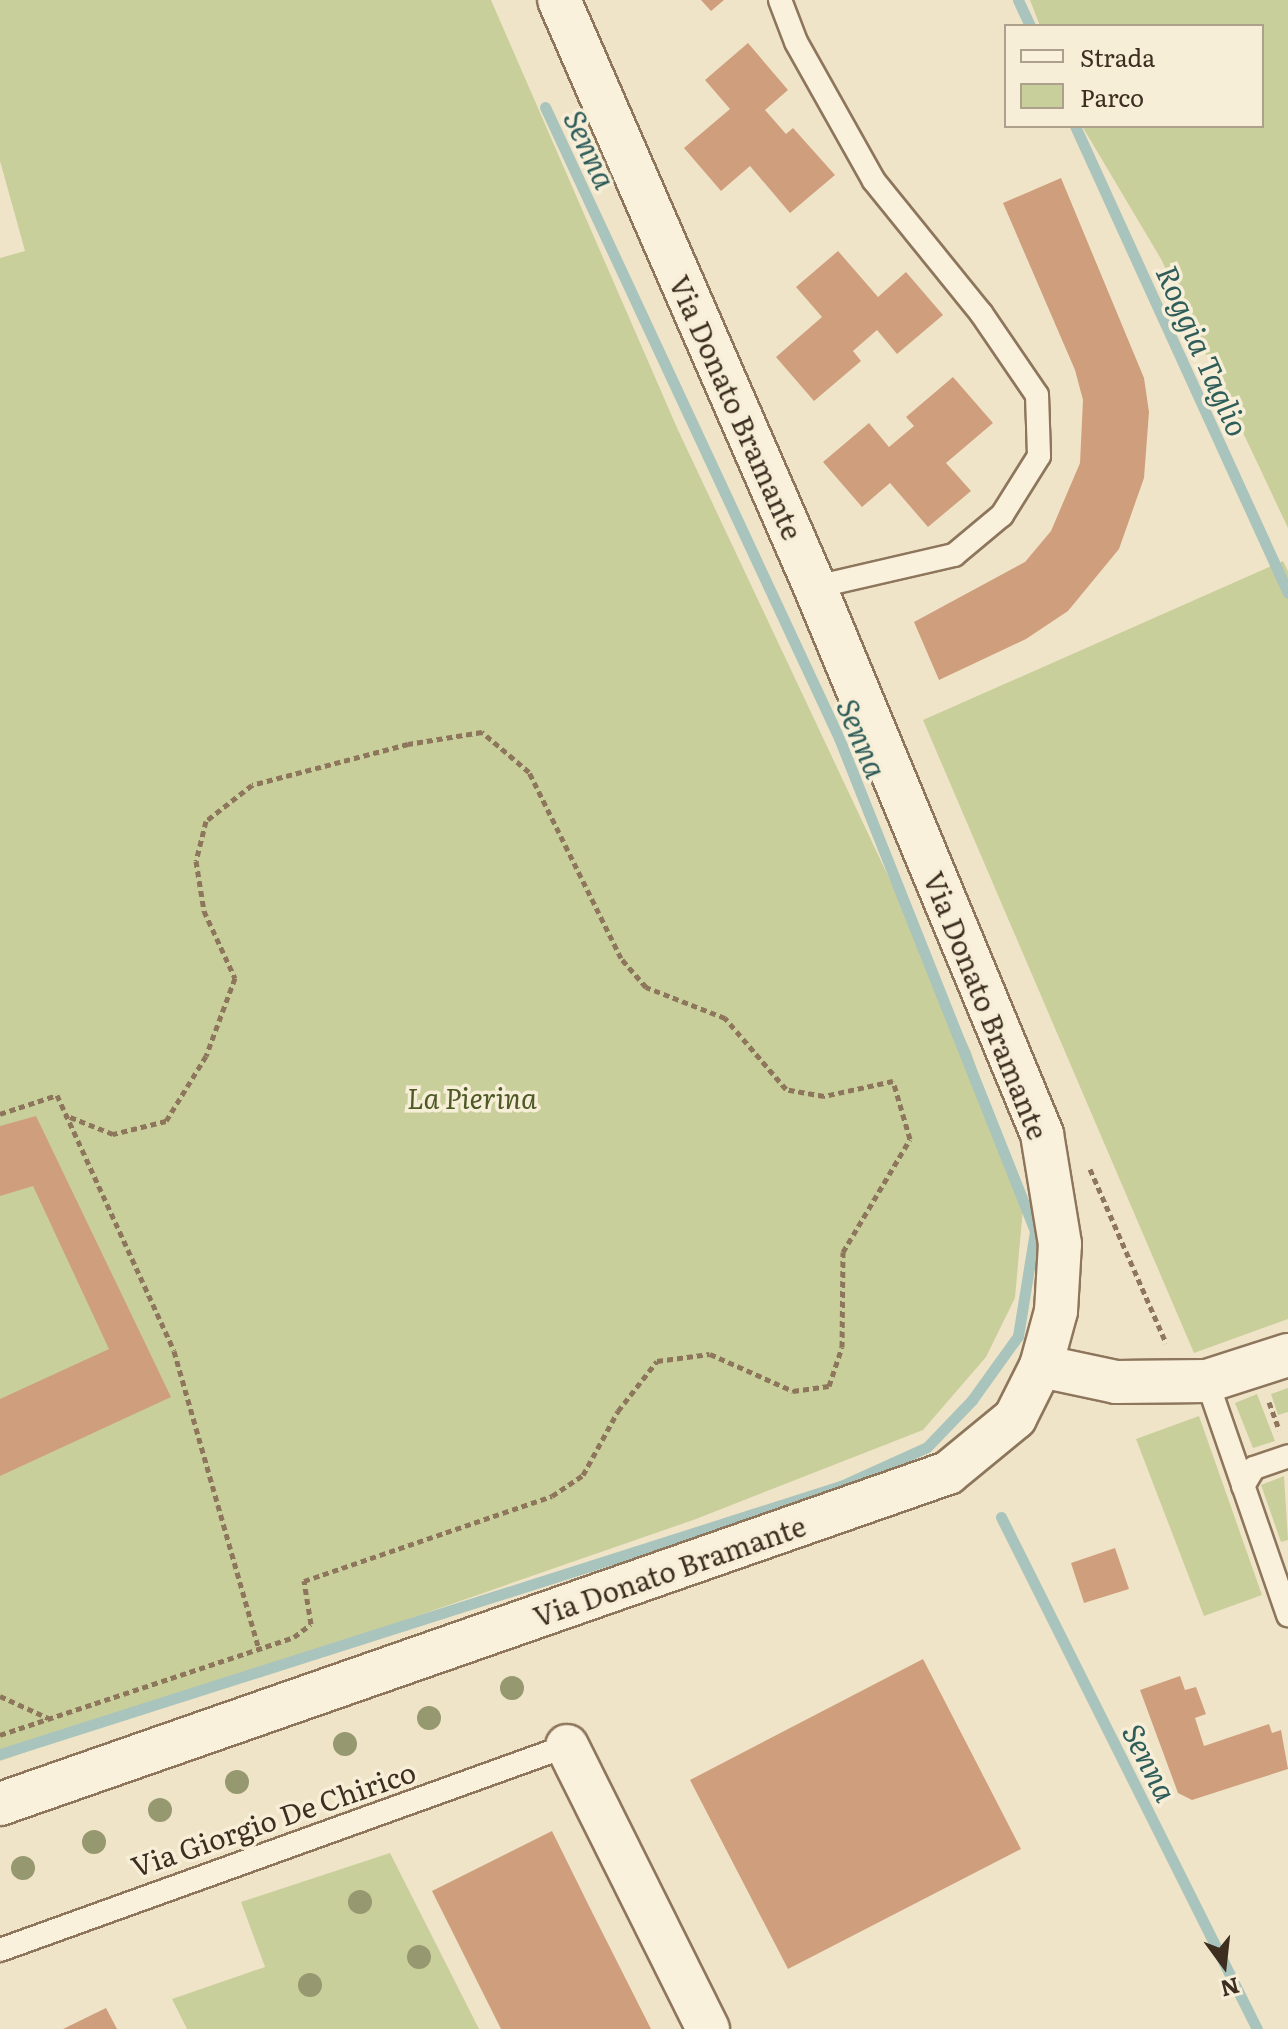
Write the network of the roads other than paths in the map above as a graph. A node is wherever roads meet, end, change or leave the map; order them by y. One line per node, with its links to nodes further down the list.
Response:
1 (559, 0): 3 (street, Via Donato Bramante)
2 (780, 0): 3 (lane)
3 (815, 587): 5 (street, Via Donato Bramante)
4 (1272, 1360): 6 (street)
5 (1041, 1366): 6 (street); 12 (street, Via Donato Bramante)
6 (1207, 1381): 8 (lane)
7 (1288, 1456): 8 (lane)
8 (1243, 1486): 9 (lane)
9 (1280, 1564): 10 (lane)
10 (1288, 1615)
11 (567, 1746): 13 (lane, Via Giorgio De Chirico); 14 (street)
12 (0, 1804)
13 (0, 1950)
14 (708, 2029)

